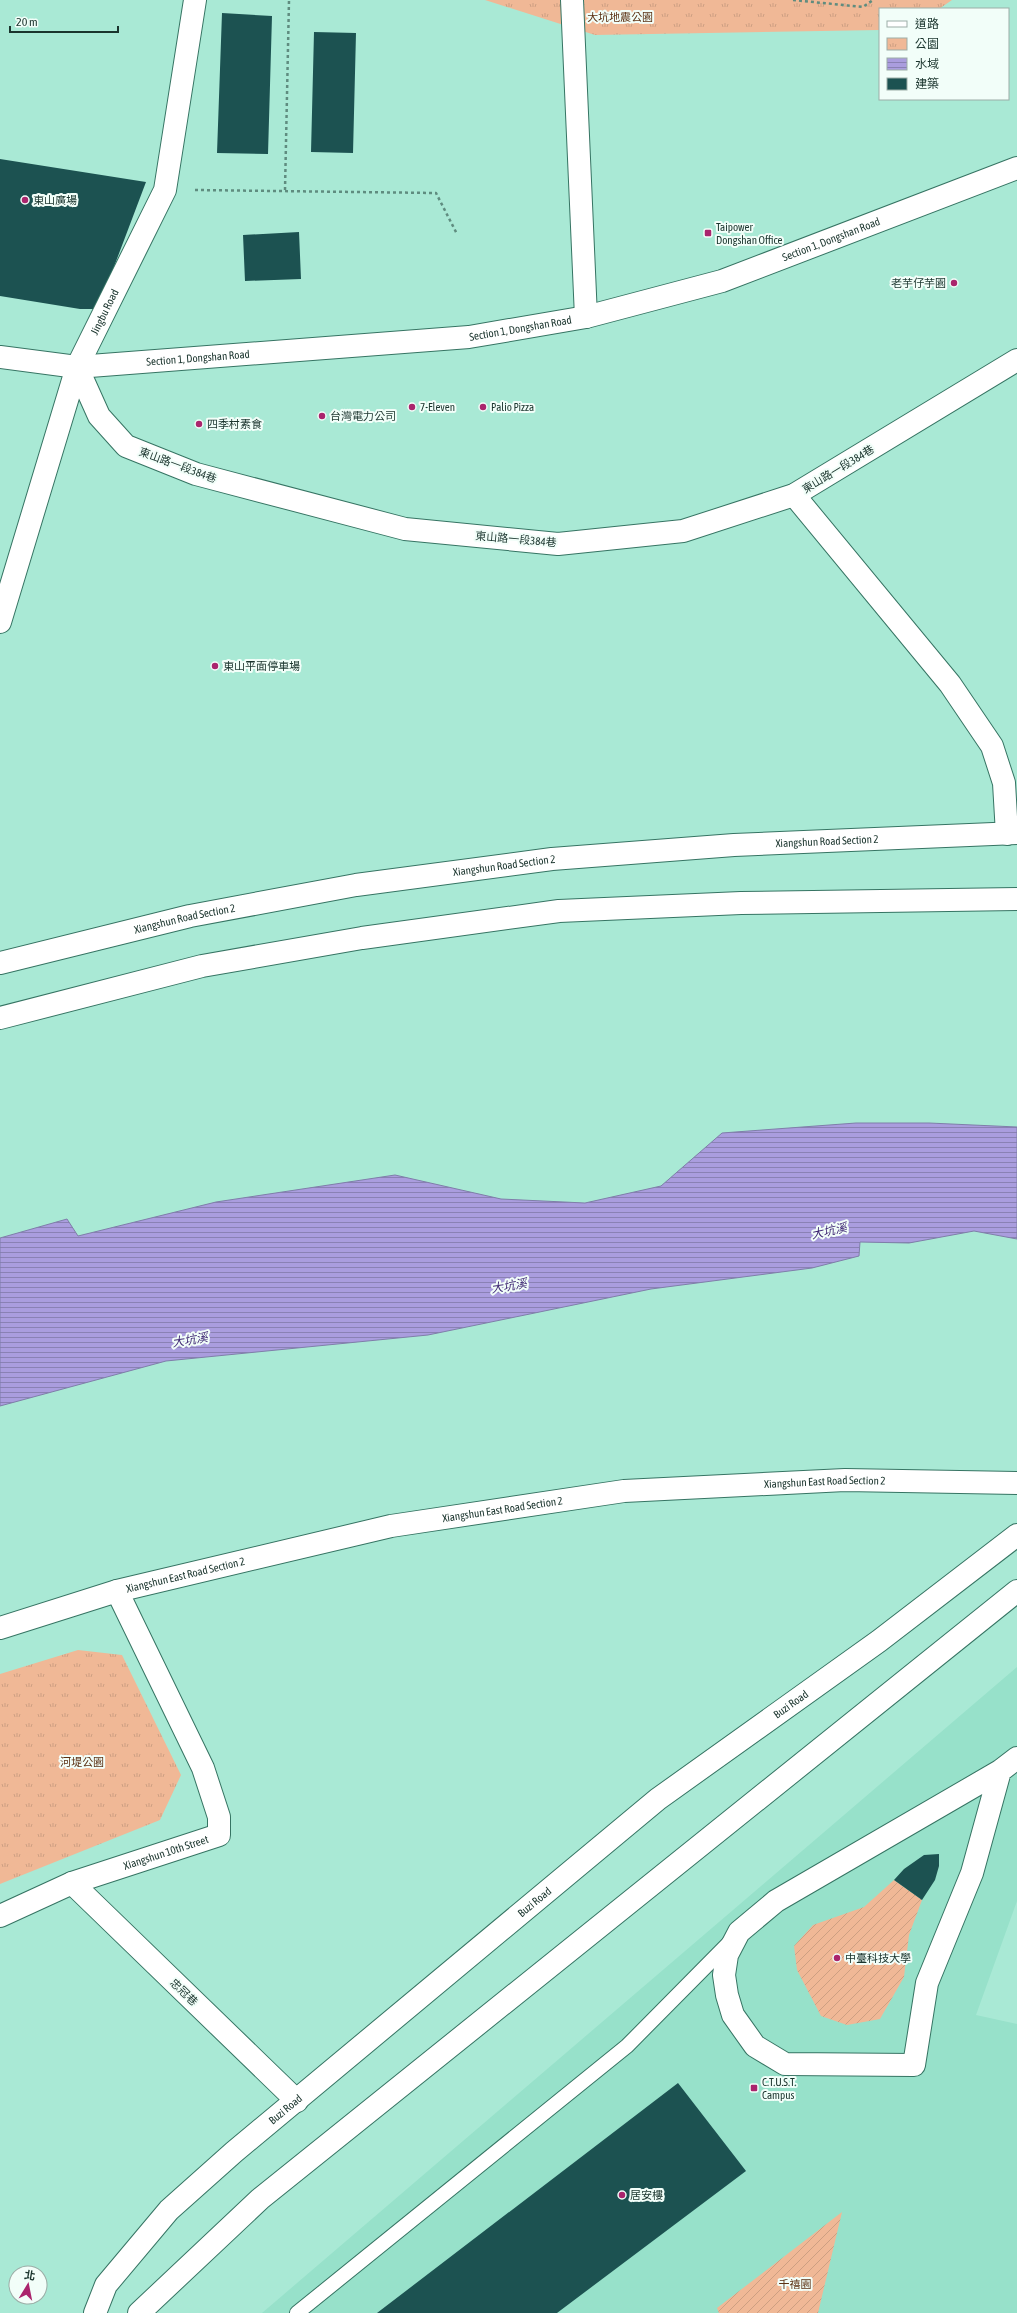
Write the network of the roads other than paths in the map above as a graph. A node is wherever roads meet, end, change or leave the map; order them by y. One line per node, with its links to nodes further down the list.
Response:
1 (195, 0): 7 (street, Jingbu Road)
2 (572, 0): 4 (street)
3 (1017, 168): 4 (street, Section 1, Dongshan Road)
4 (586, 317): 7 (street, Section 1, Dongshan Road)
5 (0, 357): 7 (street, Section 1, Dongshan Road)
6 (1017, 360): 8 (street, 東山路一段384巷)
7 (77, 367): 8 (street, 東山路一段384巷); 9 (street, Jingbu Road)
8 (794, 495): 10 (street)
9 (0, 622)
10 (1012, 833): 12 (street, Xiangshun Road Section 2)
11 (1017, 898): 13 (street)
12 (0, 963)
13 (0, 1018)
14 (1017, 1483): 17 (street, Xiangshun East Road Section 2)
15 (1017, 1535): 23 (street, Buzi Road)
16 (1017, 1591): 25 (street)
17 (117, 1592): 18 (street, Xiangshun East Road Section 2); 20 (street, Xiangshun 10th Street)
18 (0, 1628)
19 (1009, 1764): 22 (street); 22 (street)
20 (72, 1883): 21 (street, Xiangshun 10th Street); 23 (street, 忠冠巷)
21 (0, 1916)
22 (739, 1932): 26 (lane)
23 (297, 2101): 24 (street, Buzi Road)
24 (95, 2313)
25 (139, 2313)
26 (297, 2313)

